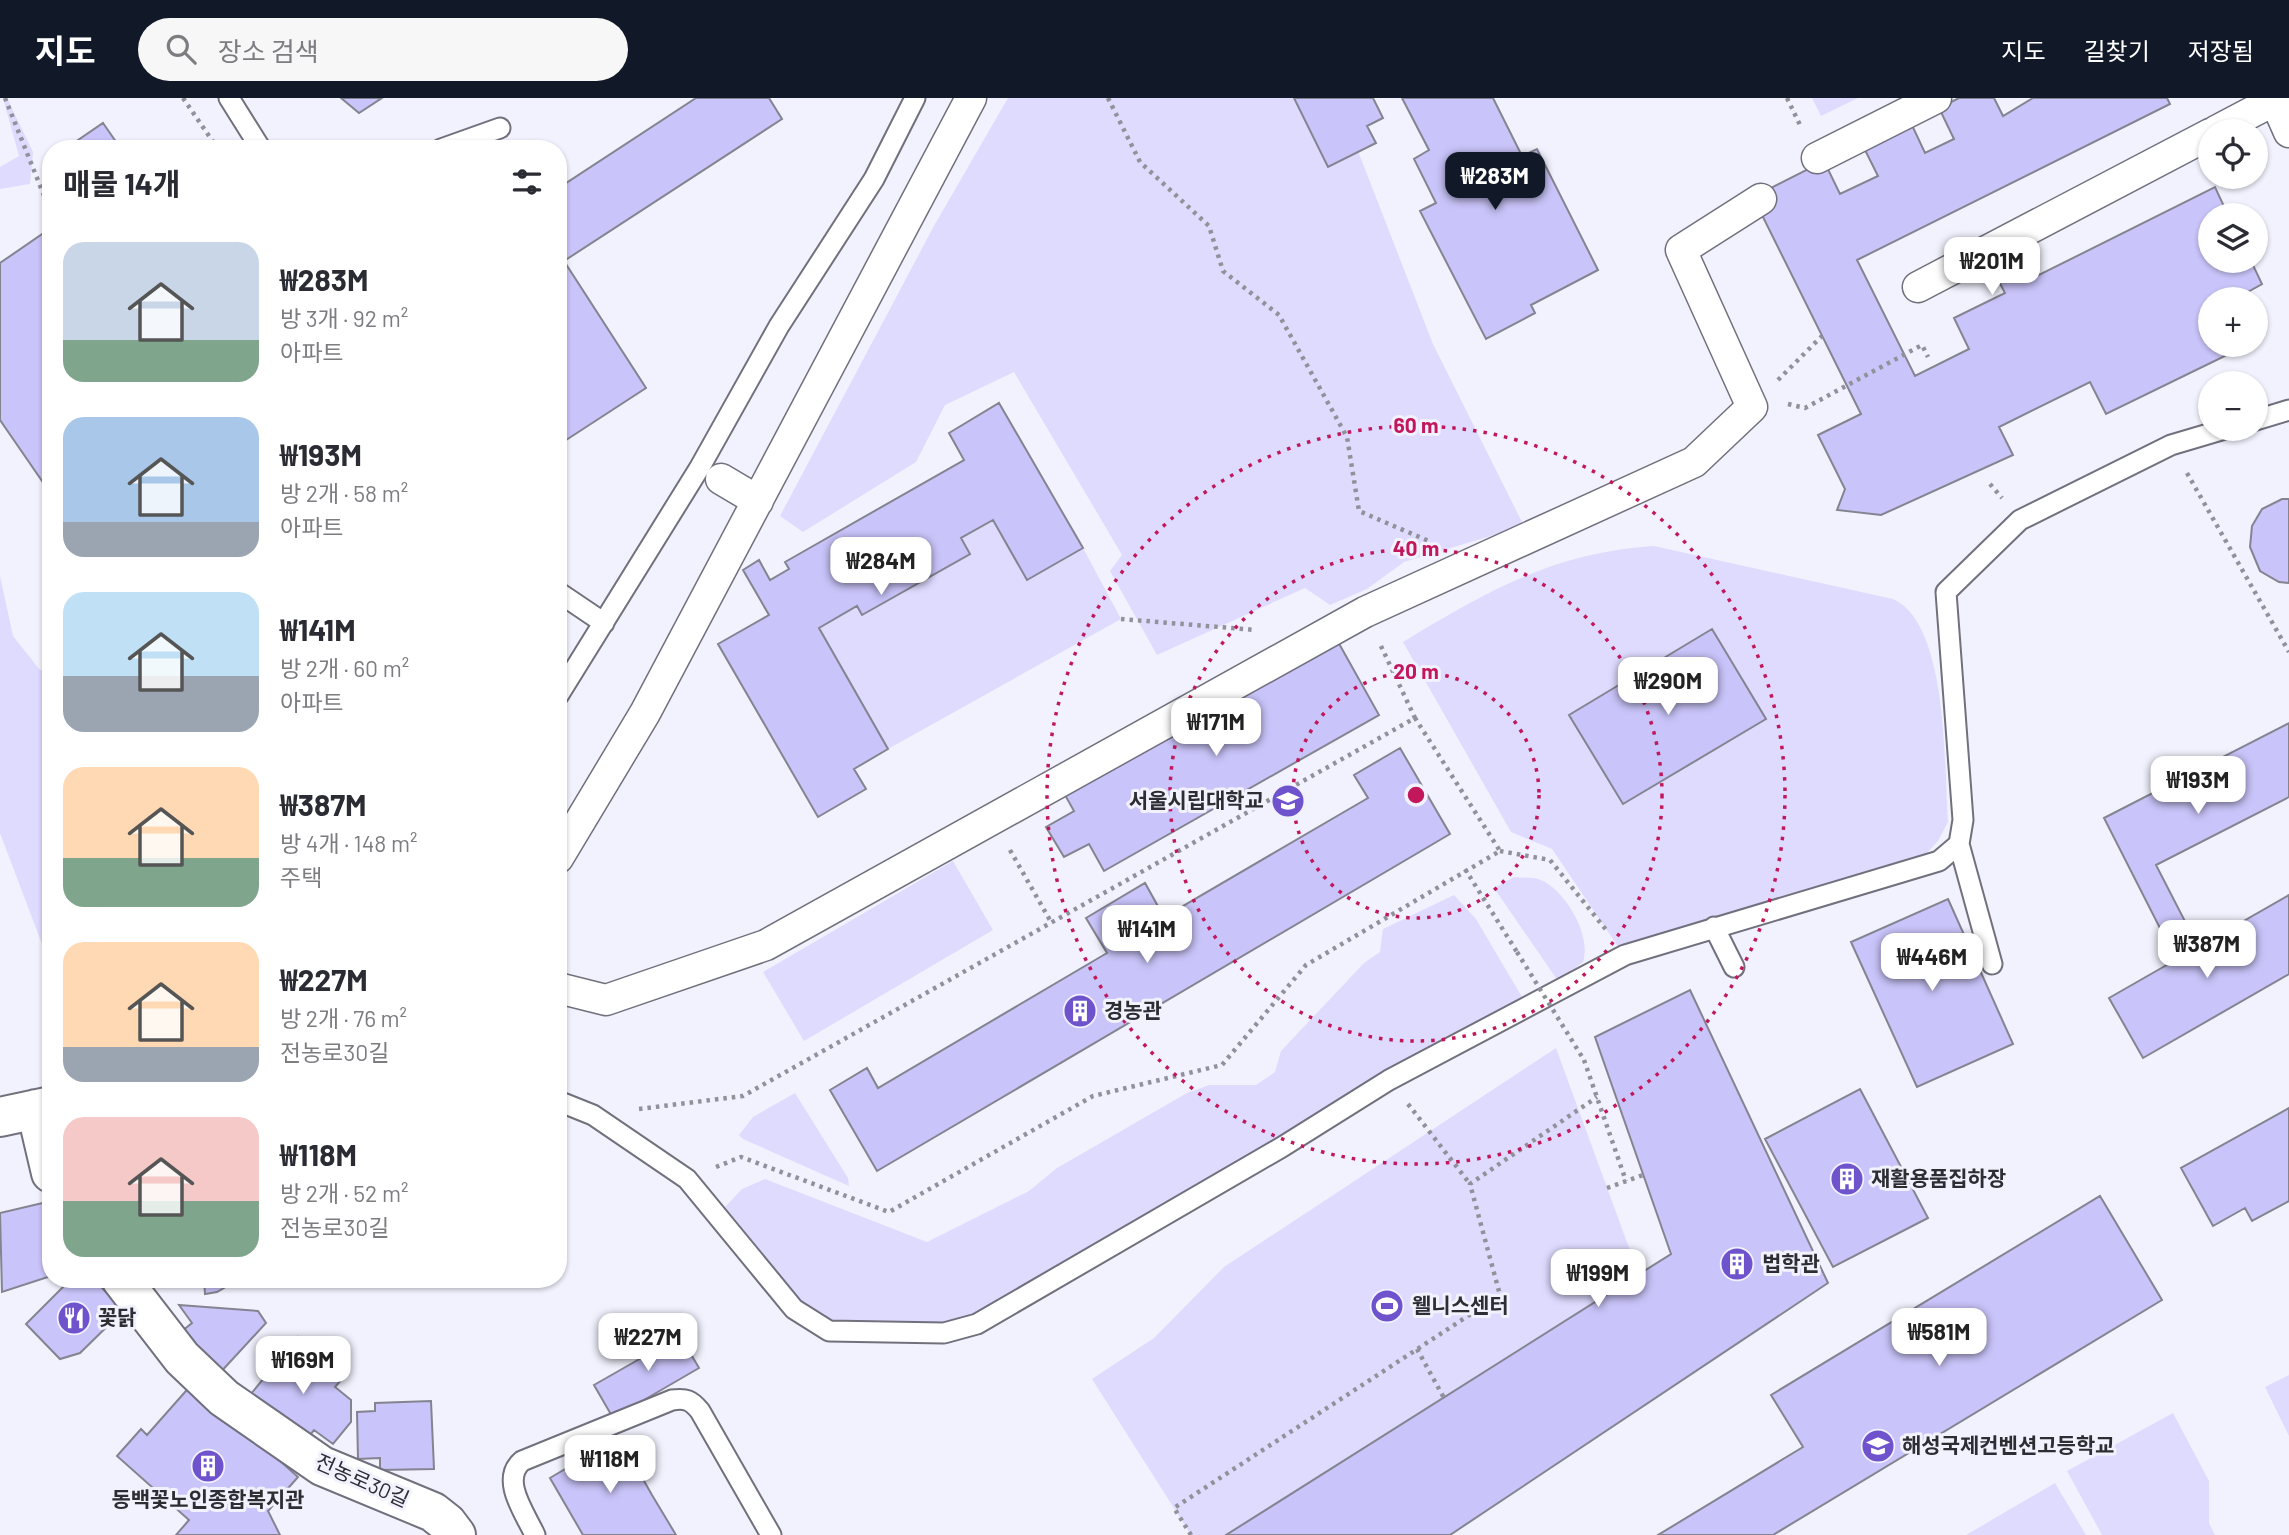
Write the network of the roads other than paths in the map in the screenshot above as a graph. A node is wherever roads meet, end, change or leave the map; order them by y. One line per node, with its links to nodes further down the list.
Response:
1 (229, 98): 9 (lane)
2 (915, 98): 21 (lane)
3 (971, 98): 19 (street)
4 (1936, 98): 12 (street)
5 (2275, 99): 6 (street); 8 (street)
6 (2238, 119)
7 (500, 128): 10 (lane)
8 (2289, 132)
9 (255, 140)
10 (466, 140)
11 (2198, 140): 14 (street)
12 (1817, 158)
13 (1761, 199): 28 (street)
14 (1919, 287)
15 (2289, 410): 16 (lane)
16 (2268, 416)
17 (2198, 437): 24 (lane)
18 (720, 479): 19 (street)
19 (758, 501): 23 (street)
20 (567, 598): 21 (lane)
21 (604, 623): 22 (lane)
22 (567, 682)
23 (567, 843)
24 (1959, 844): 25 (lane); 26 (lane)
25 (1714, 927): 27 (lane); 29 (lane)
26 (1992, 964)
27 (1734, 967)
28 (567, 990)
29 (567, 1105)
30 (29, 1111): 31 (street)
31 (42, 1148)
32 (128, 1288): 33 (street, 전농로30길)
33 (456, 1535)
34 (535, 1535): 35 (lane)
35 (771, 1535)

